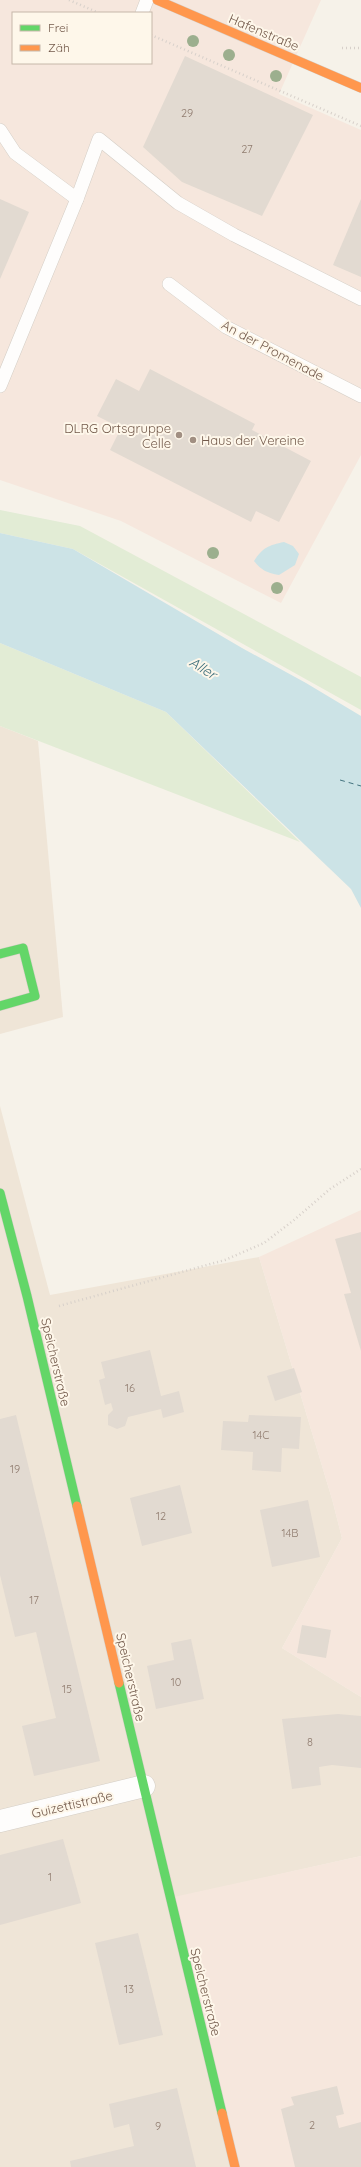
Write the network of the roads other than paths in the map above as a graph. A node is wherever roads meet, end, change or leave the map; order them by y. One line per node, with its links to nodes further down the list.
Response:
1 (147, 0): 3 (lane)
2 (157, 0): 4 (street, Hafenstraße)
3 (142, 12)
4 (361, 88)
5 (0, 130): 6 (lane)
6 (77, 199): 8 (lane); 9 (lane)
7 (169, 284): 10 (lane, An der Promenade)
8 (361, 299)
9 (0, 386)
10 (361, 396)
11 (0, 954): 12 (street)
12 (0, 1006)
13 (0, 1193): 14 (street, Speicherstraße)
14 (144, 1786): 15 (street, Guizettistraße); 16 (street, Speicherstraße)
15 (0, 1821)
16 (235, 2167)

